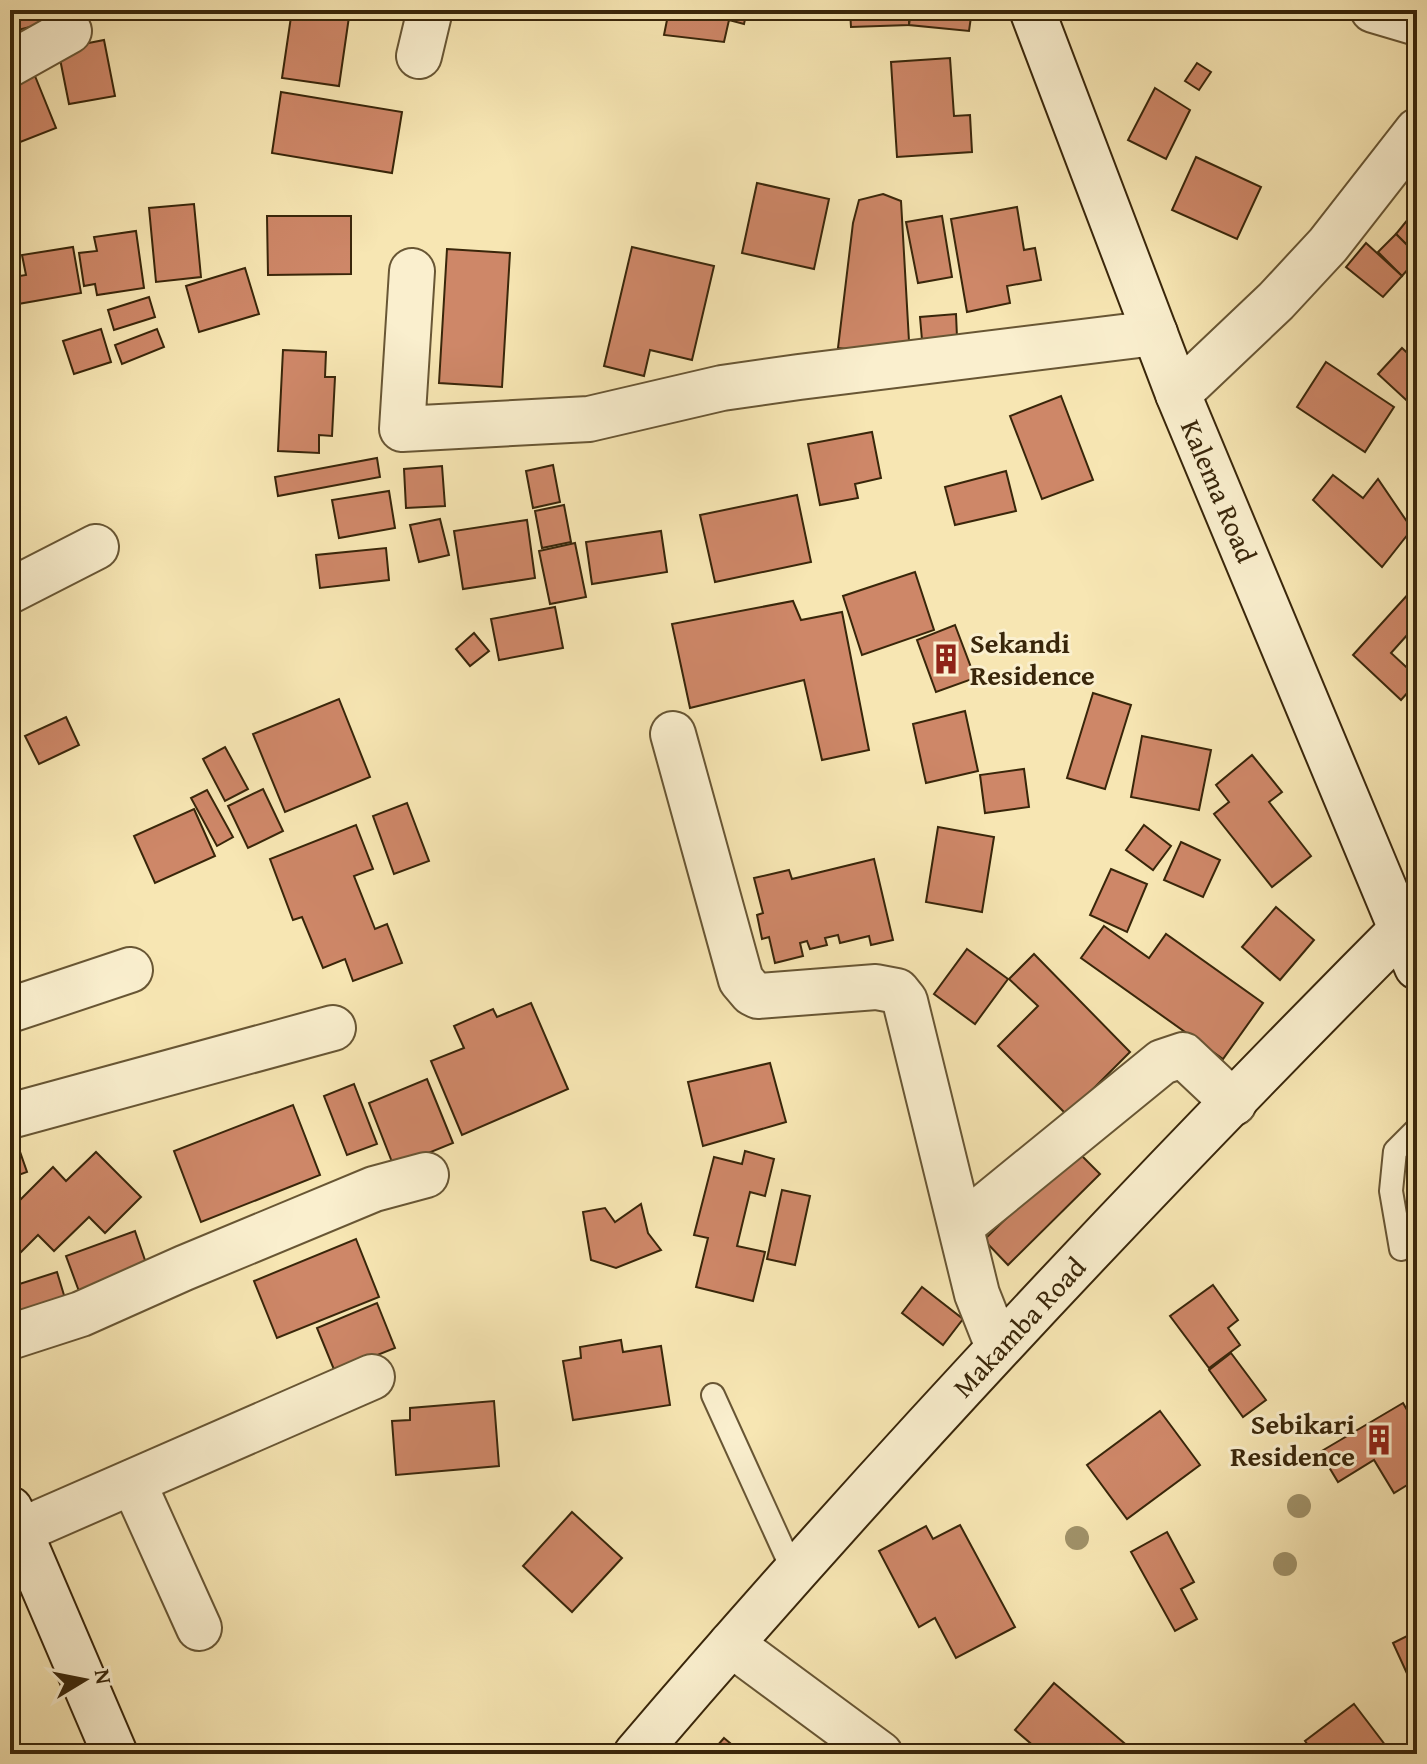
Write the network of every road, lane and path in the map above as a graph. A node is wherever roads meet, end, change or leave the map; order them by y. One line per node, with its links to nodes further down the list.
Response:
1 (430, 10): 6 (street)
2 (1032, 10): 10 (street, Kalema Road)
3 (1373, 10): 4 (street)
4 (1417, 23)
5 (69, 31): 7 (street)
6 (419, 56)
7 (10, 64)
8 (1417, 131): 11 (street)
9 (412, 271): 10 (street)
10 (1155, 333): 11 (street, Kalema Road)
11 (1178, 394): 15 (street, Kalema Road)
12 (96, 547): 13 (street)
13 (10, 591)
14 (673, 734): 23 (street)
15 (1412, 937): 19 (street, Makamba Road)
16 (130, 970): 17 (street)
17 (10, 1010)
18 (333, 1028): 20 (street)
19 (1234, 1103): 23 (street); 26 (street, Makamba Road)
20 (10, 1116)
21 (1417, 1129): 24 (lane)
22 (426, 1175): 25 (street)
23 (961, 1226): 26 (street)
24 (1401, 1249)
25 (10, 1337)
26 (998, 1347): 31 (street, Makamba Road)
27 (372, 1377): 29 (street)
28 (713, 1395): 31 (lane)
29 (133, 1482): 30 (street); 32 (street)
30 (15, 1520): 34 (street)
31 (795, 1575): 33 (street, Makamba Road)
32 (199, 1628)
33 (731, 1644): 35 (street, Makamba Road); 36 (street)
34 (115, 1754)
35 (636, 1754)
36 (880, 1754)

